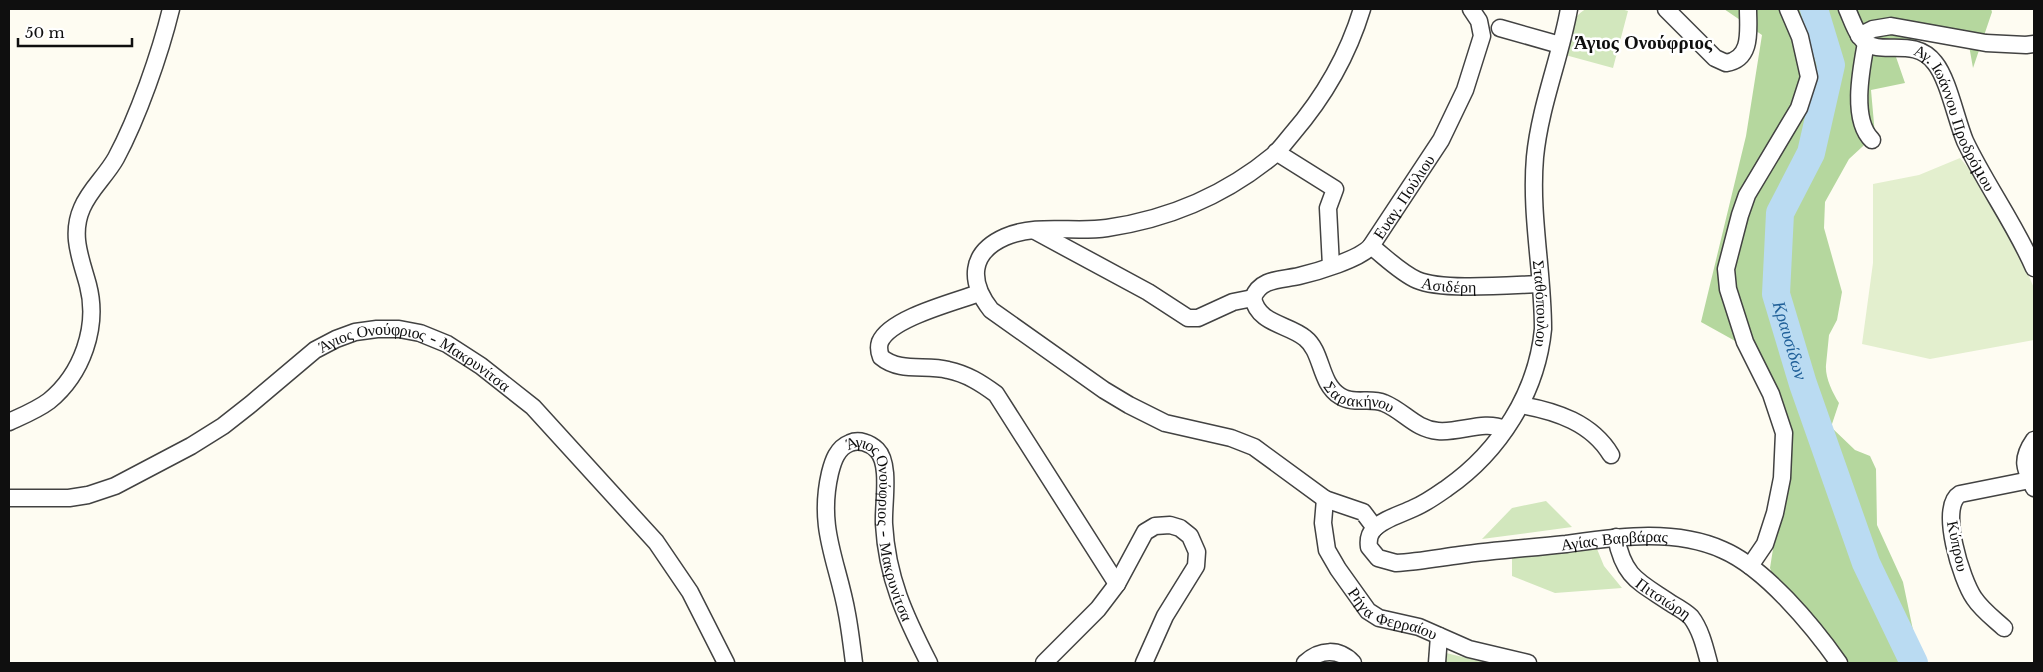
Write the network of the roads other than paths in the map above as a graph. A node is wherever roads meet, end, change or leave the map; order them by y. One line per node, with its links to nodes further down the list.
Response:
1 (171, 9): 23 (street)
2 (1362, 9): 14 (street)
3 (1569, 9): 12 (street, Σταθόπουλου)
4 (1666, 9): 5 (street)
5 (1748, 9)
6 (1788, 9): 32 (street)
7 (1847, 9): 10 (street)
8 (1475, 15): 16 (street, Ευαγ. Πούλιου)
9 (1500, 28): 12 (street)
10 (1863, 39): 11 (street); 13 (street); 18 (street, Αγ. Ιωάννου Προδρόμου)
11 (2034, 44)
12 (1560, 45): 19 (street, Σταθόπουλου)
13 (1872, 140)
14 (1276, 152): 15 (street); 17 (street)
15 (1033, 230): 20 (street); 21 (street)
16 (1371, 246): 17 (street, Ευαγ. Πούλιου); 19 (street, Ασιδέρη)
17 (1331, 266): 21 (street, Ευαγ. Πούλιου)
18 (2034, 268)
19 (1540, 284): 22 (street, Σταθόπουλου)
20 (979, 293): 29 (street); 33 (street)
21 (1253, 298): 24 (street, Σαρακήνου)
22 (1521, 405): 24 (street, Σταθόπουλου); 26 (street)
23 (9, 422)
24 (1505, 430): 30 (street, Σταθόπουλου)
25 (2034, 440): 27 (street)
26 (1611, 455)
27 (2032, 484): 34 (street, Κύπρου)
28 (9, 498): 38 (street, Άγιος Ονούφριος - Μακρυνίτσα)
29 (1325, 499): 30 (street); 35 (street, Ρήγα Φερραίου)
30 (1375, 528): 31 (street, Αγίας Βαρβάρας)
31 (1616, 537): 32 (street, Αγίας Βαρβάρας); 46 (street, Πιτσιώρη)
32 (1750, 566): 47 (street, Αγίας Βαρβάρας)
33 (1117, 584): 41 (street); 42 (street)
34 (2004, 628)
35 (1439, 636): 36 (street, Ρήγα Φερραίου); 44 (street)
36 (1506, 661): 45 (street, Ρήγα Φερραίου)
37 (1352, 662): 43 (street)
38 (726, 663)
39 (854, 663): 40 (street, Άγιος Ονούφριος - Μακρυνίτσα)
40 (929, 663)
41 (1044, 663)
42 (1144, 663)
43 (1305, 663)
44 (1436, 663)
45 (1528, 663)
46 (1709, 663)
47 (1839, 663)

